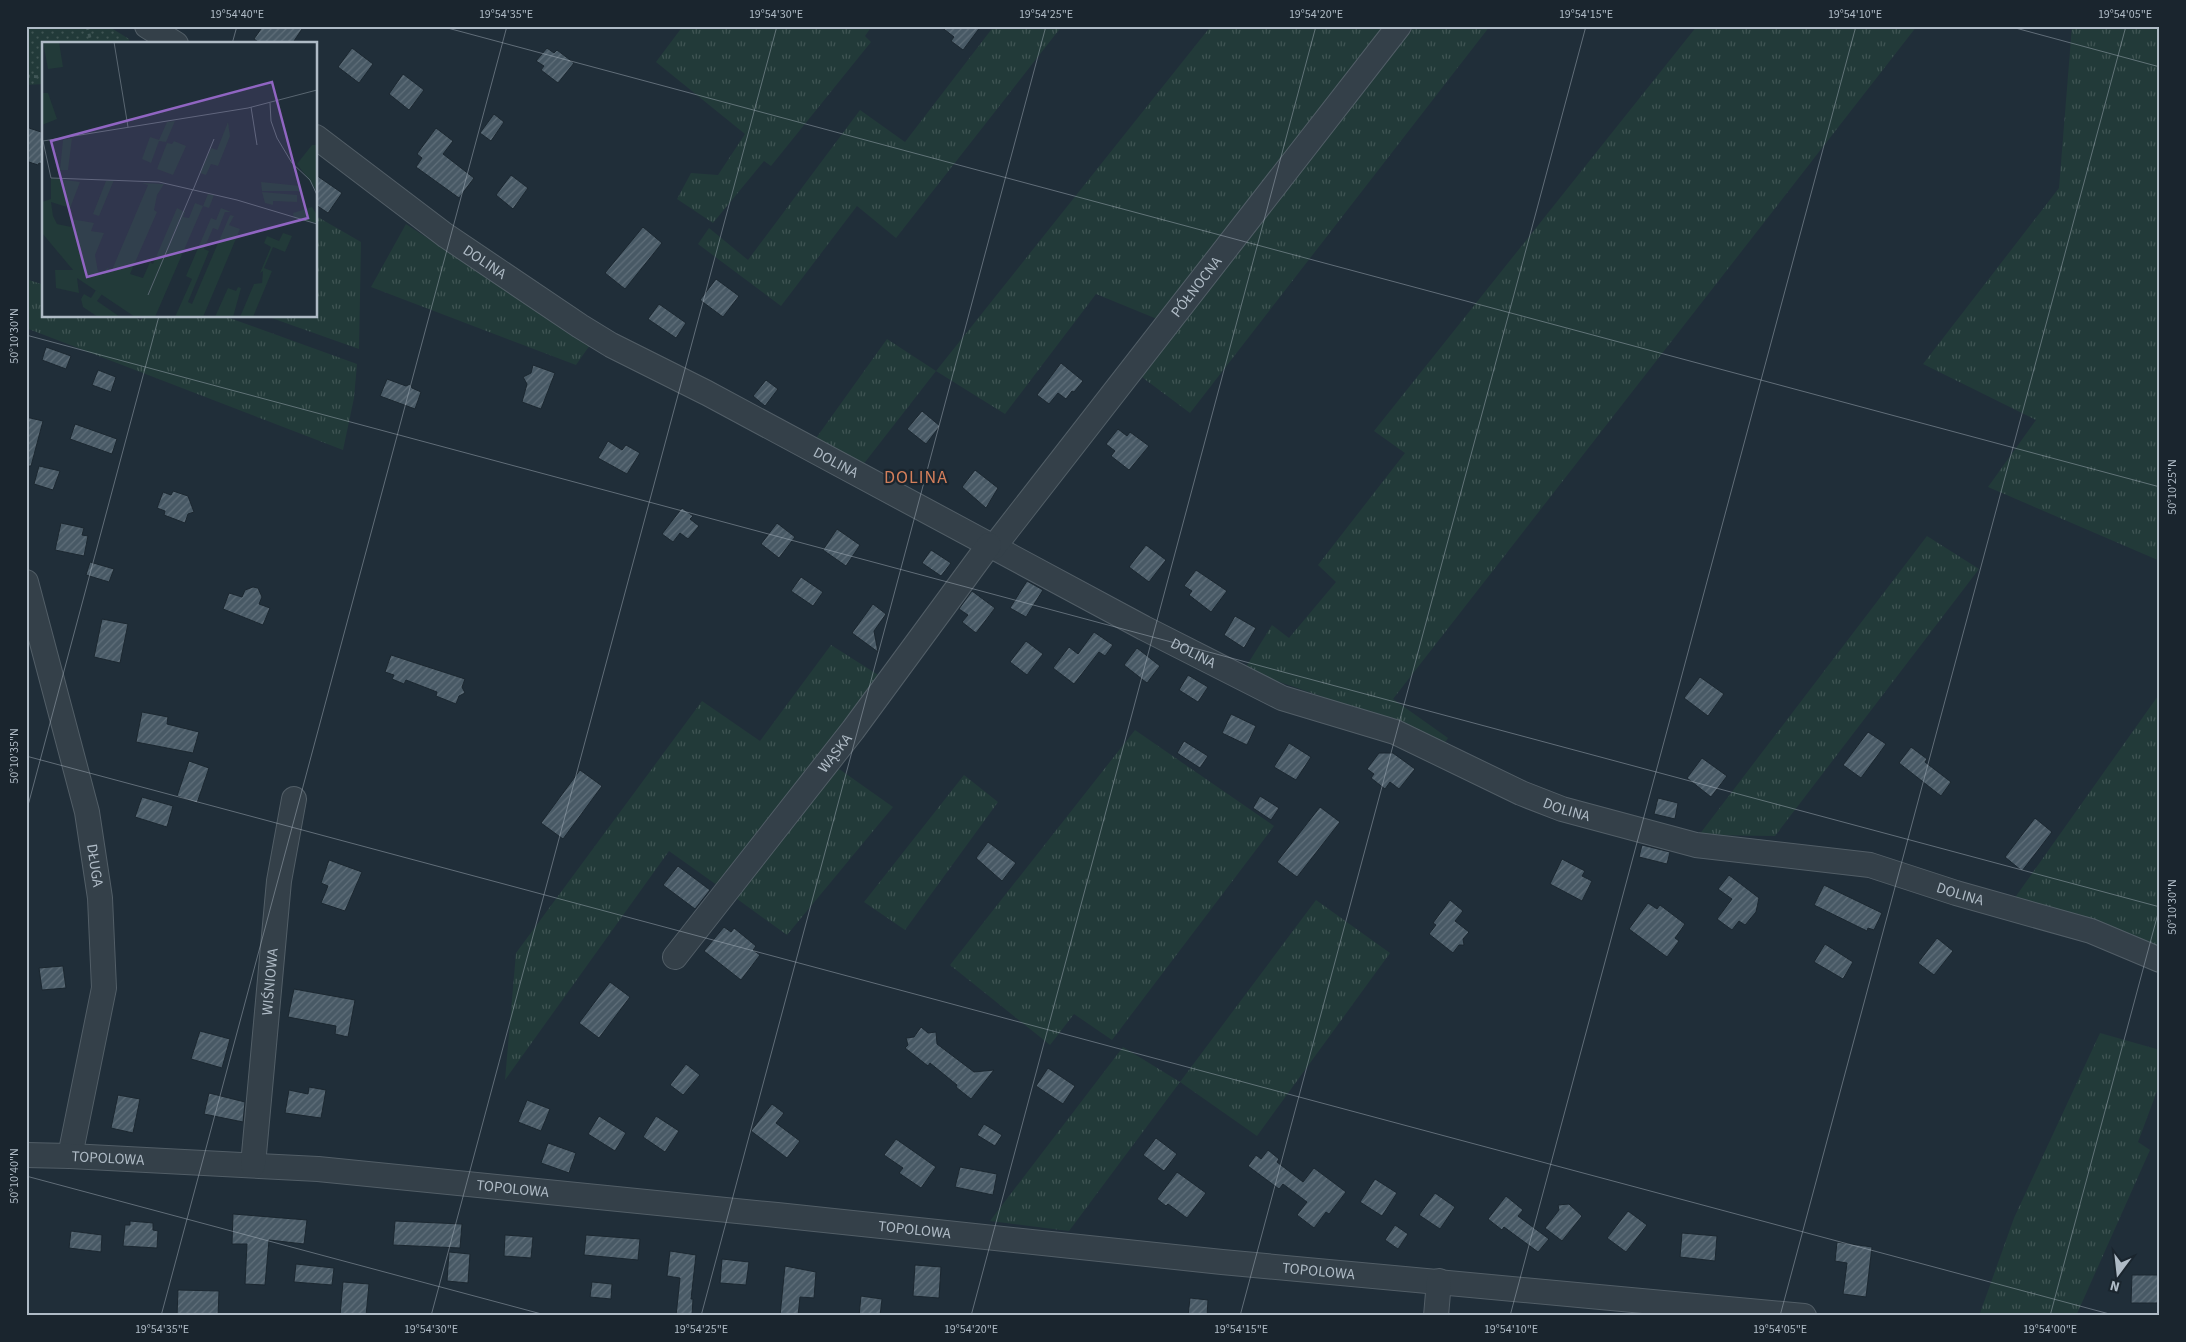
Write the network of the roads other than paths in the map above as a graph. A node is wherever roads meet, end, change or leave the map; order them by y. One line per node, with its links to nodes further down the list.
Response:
1 (147, 26): 3 (street)
2 (1399, 26): 5 (street, PÓŁNOCNA)
3 (173, 42)
4 (318, 140): 5 (street, DOLINA)
5 (991, 547): 8 (street, WĄSKA); 9 (street, DOLINA)
6 (26, 582): 11 (street, DŁUGA)
7 (294, 799): 12 (street, WIŚNIOWA)
8 (675, 956)
9 (2160, 960)
10 (26, 1155): 11 (street, TOPOLOWA)
11 (70, 1156): 12 (street, TOPOLOWA)
12 (253, 1165): 13 (street, TOPOLOWA)
13 (1439, 1281): 14 (street); 15 (street, TOPOLOWA)
14 (1436, 1316)
15 (1804, 1316)

